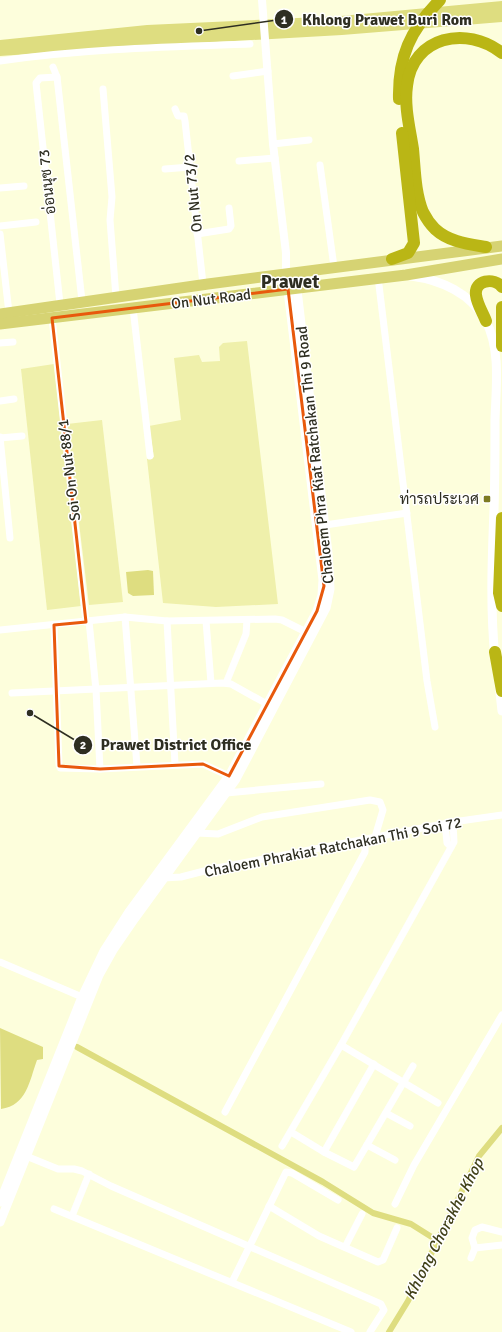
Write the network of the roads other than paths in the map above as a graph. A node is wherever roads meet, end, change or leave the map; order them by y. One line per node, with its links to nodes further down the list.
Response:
1 (262, 0): 7 (street, Chaloem Phra Kiat Ratchakan Thi 9 Road)
2 (440, 0): 10 (highway)
3 (250, 44): 5 (street)
4 (502, 53): 10 (highway)
5 (0, 62)
6 (53, 67): 9 (street)
7 (268, 71): 8 (street); 14 (street, Chaloem Phra Kiat Ratchakan Thi 9 Road)
8 (233, 76)
9 (57, 77): 44 (street); 47 (street, อ่อนนุช 73)
10 (402, 83): 29 (highway); 31 (highway)
11 (103, 89): 43 (street)
12 (175, 109): 18 (street, On Nut 73/2)
13 (310, 140): 14 (street)
14 (273, 144): 15 (street, Chaloem Phra Kiat Ratchakan Thi 9 Road)
15 (275, 158): 16 (street); 34 (street, Chaloem Phra Kiat Ratchakan Thi 9 Road)
16 (239, 161)
17 (320, 165): 32 (street)
18 (190, 167): 19 (street); 26 (street, On Nut 73/2)
19 (165, 169)
20 (24, 186): 21 (street)
21 (0, 188)
22 (229, 208): 26 (street)
23 (36, 222): 24 (street)
24 (0, 226)
25 (0, 234): 49 (street)
26 (197, 234): 38 (street, On Nut 73/2)
27 (502, 246): 29 (main road, On Nut Road)
28 (502, 250): 29 (main road, On Nut Road)
29 (488, 252): 30 (main road, On Nut Road); 31 (main road, On Nut Road); 45 (main road, On Nut Road)
30 (502, 258): 35 (main road, On Nut Road)
31 (392, 259): 32 (main road, On Nut Road)
32 (334, 267): 33 (main road, On Nut Road)
33 (320, 270): 34 (main road, On Nut Road); 39 (main road)
34 (291, 274): 37 (main road, On Nut Road); 41 (main road, Chaloem Phra Kiat Ratchakan Thi 9 Road)
35 (406, 275): 36 (main road, On Nut Road); 52 (main road)
36 (378, 277): 39 (main road, On Nut Road); 62 (street)
37 (260, 278): 38 (main road, On Nut Road); 42 (main road)
38 (203, 284): 43 (main road, On Nut Road)
39 (321, 284): 41 (main road, On Nut Road)
40 (502, 287): 52 (highway)
41 (292, 289): 42 (main road, On Nut Road); 64 (main road, Chaloem Phra Kiat Ratchakan Thi 9 Road); 74 (main road, Chaloem Phra Kiat Ratchakan Thi 9 Road)
42 (262, 293): 45 (main road, On Nut Road)
43 (116, 297): 44 (main road, On Nut Road)
44 (82, 301): 47 (main road, On Nut Road)
45 (130, 306): 47 (main road, On Nut Road); 50 (main road, On Nut Road); 61 (street)
46 (502, 307): 48 (highway)
47 (63, 308): 49 (main road, On Nut Road); 51 (main road, On Nut Road)
48 (502, 310): 56 (highway)
49 (5, 313)
50 (52, 318): 51 (main road, On Nut Road); 71 (street, Soi On Nut 88/1)
51 (38, 319): 53 (main road, On Nut Road)
52 (486, 322): 75 (main road)
53 (0, 324)
54 (0, 342): 55 (street)
55 (13, 342)
56 (502, 346)
57 (14, 400): 58 (street)
58 (0, 401)
59 (22, 436): 60 (street)
60 (0, 437): 65 (street)
61 (150, 456)
62 (407, 513): 64 (street); 86 (street)
63 (502, 518): 66 (highway)
64 (325, 524): 92 (main road, Chaloem Phra Kiat Ratchakan Thi 9 Road)
65 (10, 538)
66 (502, 606)
67 (125, 617): 69 (street); 71 (street); 79 (street)
68 (247, 620): 70 (street); 74 (street); 77 (street)
69 (167, 621): 70 (street); 78 (street)
70 (206, 621): 76 (street)
71 (88, 622): 72 (street); 80 (street, Soi On Nut 88/1)
72 (54, 625): 73 (street); 81 (street)
73 (0, 630)
74 (306, 632): 84 (main road, Chaloem Phra Kiat Ratchakan Thi 9 Road)
75 (495, 652): 82 (highway); 85 (main road)
76 (211, 683): 77 (street); 78 (street)
77 (226, 683): 84 (street)
78 (171, 685): 79 (street); 87 (street)
79 (132, 688): 80 (street); 88 (street)
80 (96, 690): 81 (street); 89 (street, Soi On Nut 88/1)
81 (57, 691): 83 (street); 89 (street)
82 (502, 691)
83 (12, 693)
84 (267, 704): 90 (main road, Chaloem Phra Kiat Ratchakan Thi 9 Road)
85 (502, 711)
86 (435, 727)
87 (175, 764): 88 (street); 90 (street)
88 (136, 766): 89 (street)
89 (100, 768)
90 (229, 776): 102 (main road, Chaloem Phra Kiat Ratchakan Thi 9 Road)
91 (321, 784): 92 (street)
92 (226, 793): 96 (main road, Chaloem Phra Kiat Ratchakan Thi 9 Road)
93 (502, 816): 94 (street, Chaloem Phrakiat Ratchakan Thi 9 Soi 72)
94 (453, 822): 95 (street, Chaloem Phrakiat Ratchakan Thi 9 Soi 72); 99 (street)
95 (445, 824): 97 (street, Chaloem Phrakiat Ratchakan Thi 9 Soi 72); 99 (street)
96 (197, 833): 97 (street); 100 (main road, Chaloem Phra Kiat Ratchakan Thi 9 Road)
97 (375, 837): 98 (street, Chaloem Phrakiat Ratchakan Thi 9 Soi 72)
98 (365, 839): 100 (street, Chaloem Phrakiat Ratchakan Thi 9 Soi 72); 109 (street)
99 (451, 847): 104 (street)
100 (163, 878): 116 (main road, Chaloem Phra Kiat Ratchakan Thi 9 Road)
101 (0, 962): 102 (street)
102 (82, 997): 120 (main road, Chaloem Phra Kiat Ratchakan Thi 9 Road)
103 (502, 1015): 121 (street)
104 (342, 1045): 105 (street); 112 (street)
105 (374, 1064): 107 (street); 115 (street)
106 (413, 1066): 107 (street)
107 (403, 1082): 108 (street); 110 (street)
108 (438, 1102)
109 (224, 1112)
110 (386, 1113): 111 (street); 113 (street)
111 (410, 1126)
112 (291, 1132): 114 (street); 115 (street)
113 (367, 1145): 115 (street); 117 (street)
114 (282, 1146)
115 (324, 1152)
116 (26, 1156): 118 (street); 126 (main road, Chaloem Phra Kiat Ratchakan Thi 9 Road)
117 (394, 1160)
118 (89, 1174): 125 (street); 130 (street)
119 (338, 1200): 122 (street)
120 (0, 1202)
121 (395, 1204)
122 (269, 1206): 130 (street); 131 (street)
123 (54, 1209): 125 (street)
124 (362, 1214): 131 (street)
125 (72, 1216): 134 (street)
126 (0, 1222)
127 (397, 1228): 131 (street)
128 (502, 1232): 132 (street)
129 (502, 1245): 132 (street)
130 (251, 1246): 134 (street); 136 (street)
131 (345, 1247)
132 (475, 1248): 133 (street)
133 (471, 1258)
134 (232, 1282): 135 (street)
135 (351, 1332)
136 (370, 1332)

